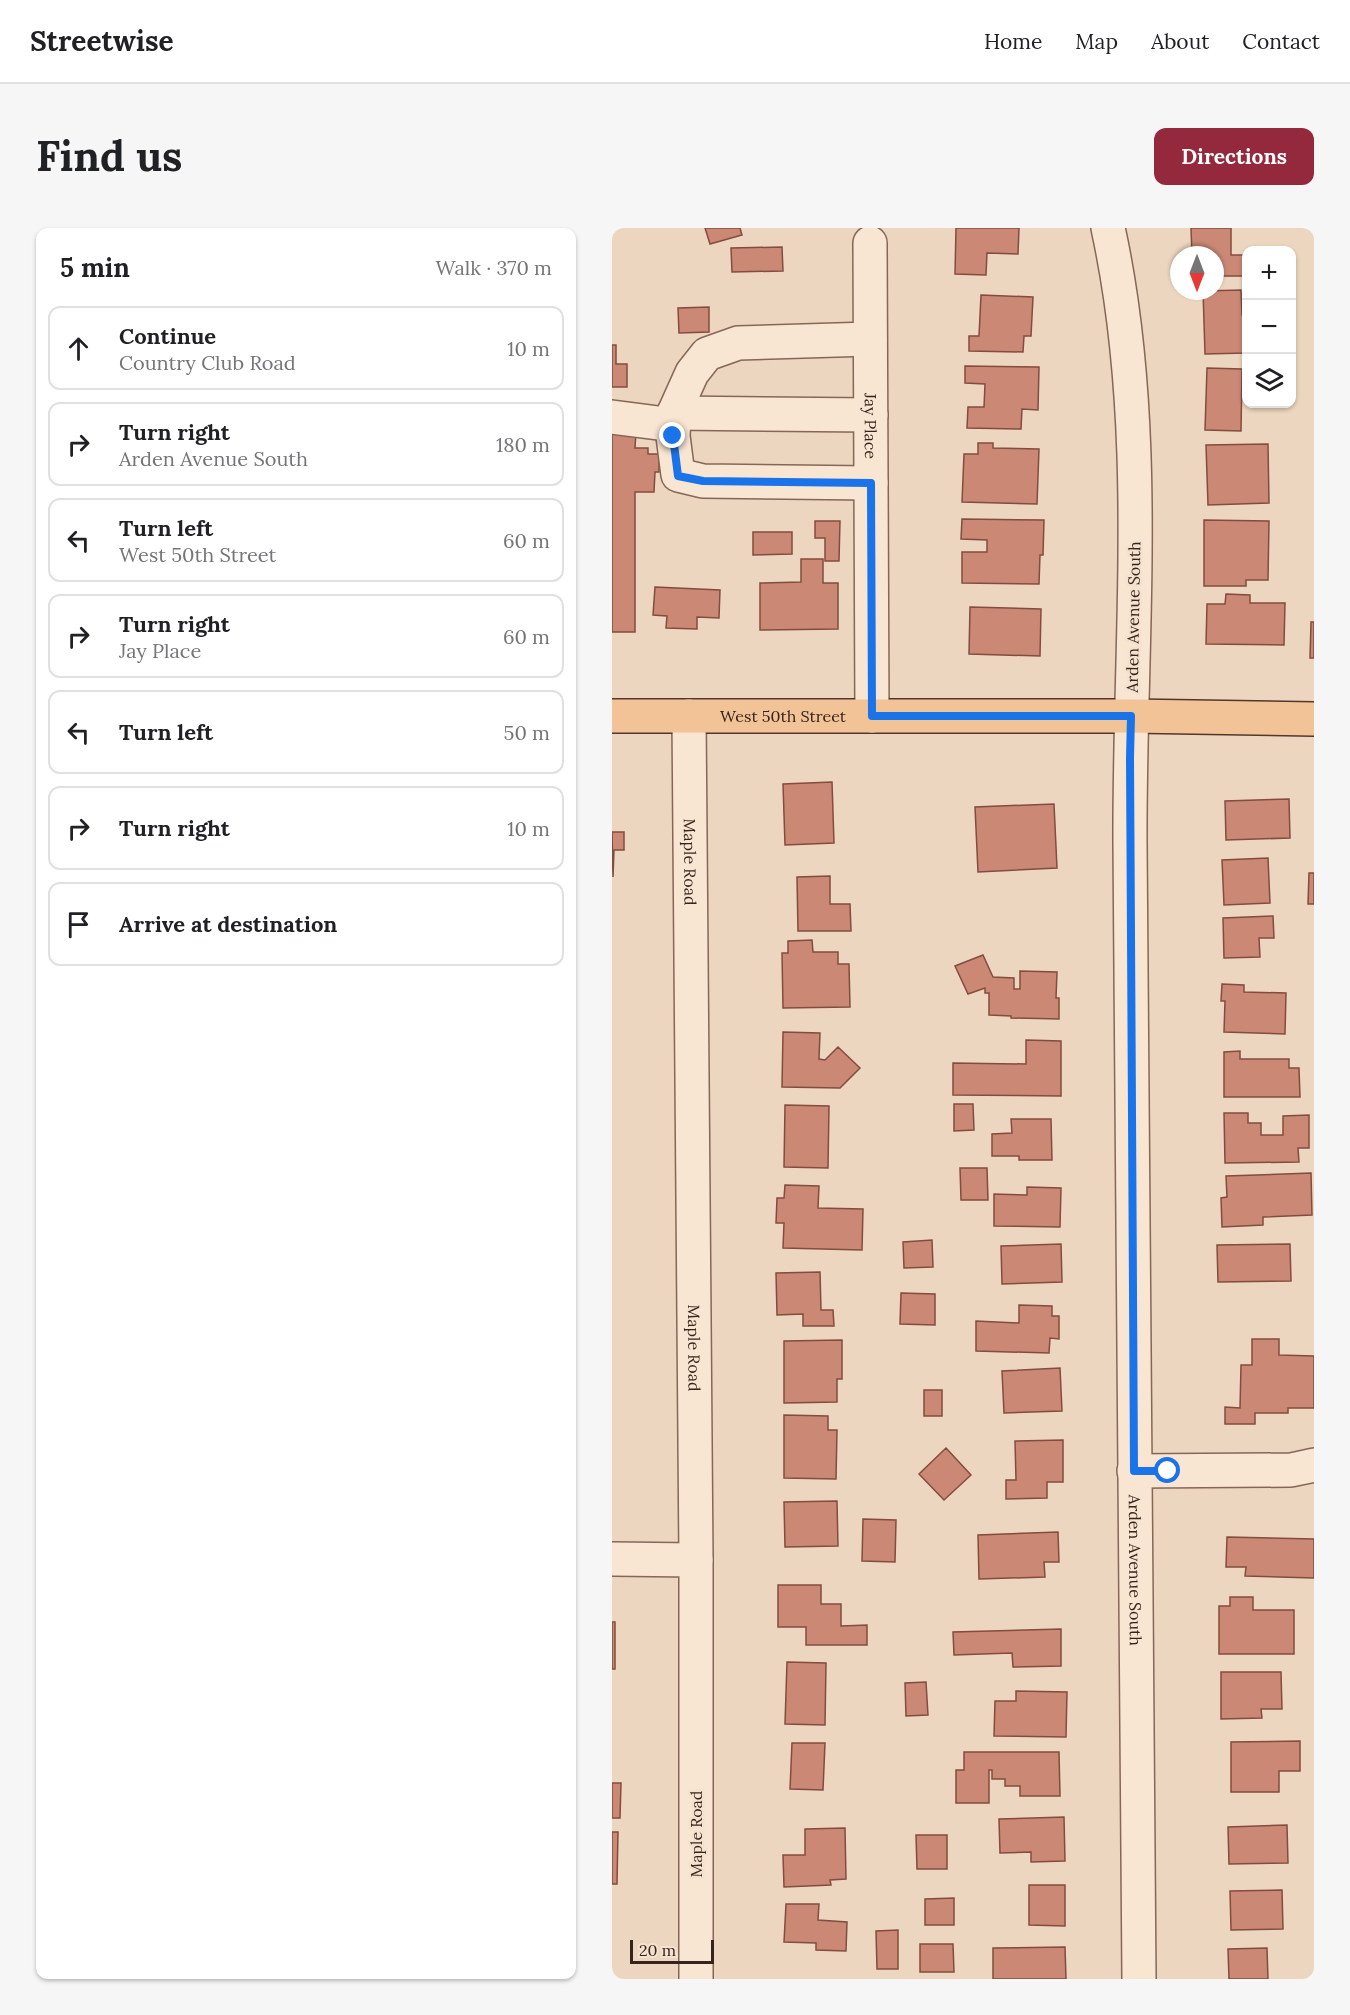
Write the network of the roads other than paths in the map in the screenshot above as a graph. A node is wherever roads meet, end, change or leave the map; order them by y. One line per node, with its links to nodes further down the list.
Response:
1 (1108, 228): 11 (street, Arden Avenue South)
2 (870, 243): 3 (street, Jay Place)
3 (870, 339): 4 (street, Jay Place); 6 (street)
4 (871, 415): 6 (street); 7 (street, Jay Place)
5 (612, 417): 6 (street)
6 (674, 419): 7 (street)
7 (871, 483): 10 (street, Jay Place)
8 (612, 716): 9 (main road, West 50th Street)
9 (689, 716): 10 (main road, West 50th Street); 16 (street, Maple Road)
10 (872, 716): 11 (main road, West 50th Street)
11 (1131, 716): 12 (main road, West 50th Street); 14 (street, Arden Avenue South)
12 (1314, 719)
13 (1314, 1465): 14 (street)
14 (1134, 1471): 18 (street, Arden Avenue South)
15 (612, 1559): 16 (street)
16 (696, 1560): 17 (street, Maple Road)
17 (696, 1979)
18 (1138, 1979)

